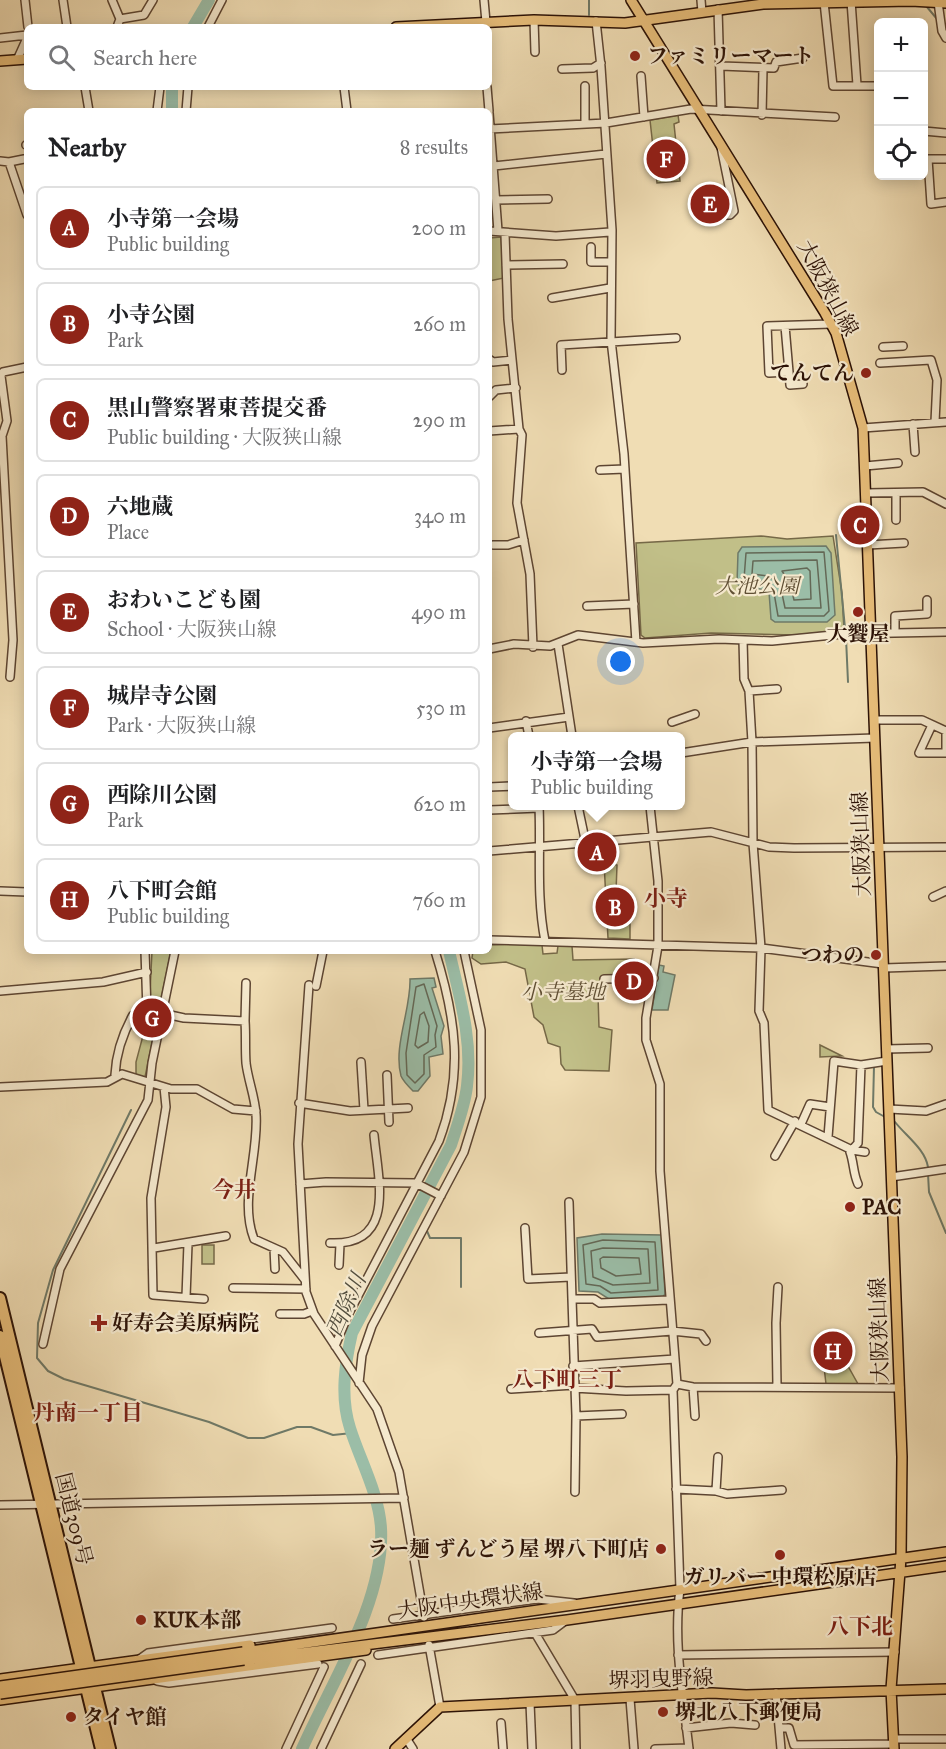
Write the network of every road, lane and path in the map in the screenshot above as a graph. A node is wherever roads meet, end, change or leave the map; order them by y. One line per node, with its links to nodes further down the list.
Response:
1 (25, 0): 19 (street)
2 (63, 0): 20 (street)
3 (112, 0): 15 (street)
4 (153, 0): 15 (street)
5 (222, 0): 22 (street)
6 (484, 0): 23 (street)
7 (630, 0): 18 (main road, 大阪狭山線)
8 (701, 0): 14 (street)
9 (828, 1): 10 (main road); 11 (main road); 37 (street)
10 (851, 1): 12 (main road); 37 (street)
11 (763, 2): 13 (main road)
12 (942, 3): 26 (street)
13 (718, 9): 14 (main road); 32 (street)
14 (702, 12): 18 (main road)
15 (120, 19): 21 (street)
16 (534, 20): 17 (main road); 23 (main road); 27 (street)
17 (596, 21): 18 (main road); 31 (street)
18 (644, 21): 49 (main road, 大阪狭山線)
19 (28, 24)
20 (67, 24)
21 (118, 24)
22 (210, 24)
23 (485, 24)
24 (24, 36): 25 (street)
25 (0, 38)
26 (946, 38)
27 (535, 52)
28 (803, 58): 34 (street)
29 (22, 59): 30 (main road)
30 (0, 61)
31 (601, 63): 33 (street); 54 (street)
32 (721, 66): 34 (street); 50 (street)
33 (561, 69)
34 (763, 69): 51 (street)
35 (641, 76): 52 (street)
36 (585, 86): 55 (street)
37 (857, 86): 38 (street)
38 (874, 86)
39 (85, 90): 44 (street)
40 (160, 90): 45 (street)
41 (188, 90): 46 (street)
42 (344, 90): 47 (street)
43 (486, 90): 48 (street)
44 (87, 108)
45 (157, 108)
46 (186, 108)
47 (347, 108)
48 (489, 108)
49 (699, 109): 50 (street); 52 (street); 59 (main road, 大阪狭山線)
50 (721, 111): 51 (street)
51 (762, 115): 53 (street)
52 (644, 117): 54 (street)
53 (835, 117)
54 (606, 123): 55 (street); 60 (street)
55 (585, 124): 56 (street)
56 (492, 129)
57 (928, 132): 58 (street)
58 (946, 134)
59 (722, 145): 73 (street); 83 (main road, 大阪狭山線)
60 (606, 154): 67 (street); 76 (street)
61 (492, 156): 67 (street)
62 (24, 159): 66 (street)
63 (928, 159): 64 (street)
64 (946, 159)
65 (0, 160): 66 (street)
66 (9, 162): 69 (street)
67 (495, 166): 71 (street)
68 (928, 177): 72 (street)
69 (24, 192)
70 (548, 199): 71 (street)
71 (496, 200): 75 (street)
72 (946, 202)
73 (704, 216)
74 (492, 231): 75 (street)
75 (502, 232): 76 (street); 80 (street)
76 (610, 232): 78 (street)
77 (591, 247): 78 (street)
78 (610, 262): 81 (street)
79 (563, 264): 80 (street)
80 (506, 265): 90 (street)
81 (610, 288): 82 (street); 86 (street)
82 (552, 298)
83 (831, 324): 84 (street); 104 (main road, 大阪狭山線)
84 (785, 326): 96 (street); 96 (street)
85 (676, 338): 86 (street)
86 (611, 340): 95 (street); 110 (street)
87 (903, 346): 89 (street)
88 (883, 347): 89 (street)
89 (893, 347): 92 (street)
90 (512, 360): 91 (street); 99 (street)
91 (492, 361)
92 (894, 362): 93 (street); 102 (street)
93 (880, 363)
94 (24, 368): 97 (street)
95 (562, 370)
96 (789, 372): 98 (street)
97 (1, 383): 131 (street)
98 (802, 384)
99 (516, 388): 100 (street); 105 (street)
100 (492, 394)
101 (946, 422): 102 (street)
102 (935, 423): 103 (street)
103 (913, 424): 104 (street); 107 (street)
104 (863, 428): 109 (main road, 大阪狭山線)
105 (519, 429): 106 (street); 116 (street)
106 (492, 431)
107 (915, 452)
108 (898, 463): 109 (street)
109 (865, 466): 112 (main road, 大阪狭山線)
110 (625, 469): 111 (street); 121 (street)
111 (600, 470)
112 (867, 493): 113 (street); 119 (main road, 大阪狭山線)
113 (896, 494): 114 (street); 115 (street)
114 (946, 504)
115 (896, 520)
116 (524, 540): 118 (street); 129 (street)
117 (904, 543): 119 (street)
118 (494, 545)
119 (868, 545): 125 (main road, 大阪狭山線)
120 (927, 600): 124 (street)
121 (634, 604): 122 (street); 127 (street)
122 (587, 606)
123 (946, 632): 124 (street)
124 (895, 633): 125 (street)
125 (872, 635): 126 (street); 136 (main road, 大阪狭山線)
126 (743, 640): 127 (street); 133 (street)
127 (636, 642): 128 (street)
128 (558, 644): 129 (street); 135 (street)
129 (533, 646): 130 (street)
130 (492, 648)
131 (10, 677)
132 (777, 689): 133 (street)
133 (748, 690): 145 (street)
134 (695, 714): 138 (street)
135 (569, 717): 137 (street); 143 (street)
136 (874, 720): 139 (street); 144 (main road, 大阪狭山線)
137 (526, 721): 140 (street); 142 (street)
138 (672, 722)
139 (932, 725): 141 (street); 146 (street)
140 (492, 727)
141 (946, 731): 146 (street)
142 (528, 732)
143 (571, 732)
144 (875, 738): 145 (street); 159 (main road, 大阪狭山線)
145 (752, 742): 147 (street); 156 (street)
146 (946, 751)
147 (685, 752)
148 (508, 786): 149 (street)
149 (492, 787)
150 (508, 809): 151 (street)
151 (492, 810)
152 (539, 810): 158 (street)
153 (579, 810): 157 (street)
154 (650, 810): 155 (street)
155 (651, 838): 156 (street); 157 (street); 168 (street)
156 (753, 843): 159 (street); 169 (street)
157 (586, 844): 158 (street)
158 (541, 847): 161 (street); 167 (street)
159 (879, 847): 160 (street); 175 (main road, 大阪狭山線)
160 (946, 847)
161 (492, 851)
162 (0, 891): 164 (street)
163 (946, 891): 165 (street)
164 (24, 892)
165 (933, 897)
166 (492, 940): 167 (street)
167 (545, 940): 168 (street)
168 (658, 946): 169 (street); 178 (street)
169 (761, 948): 175 (street); 203 (street)
170 (145, 954): 177 (street)
171 (174, 954): 182 (street)
172 (322, 954): 194 (street)
173 (436, 954): 213 (street)
174 (465, 954): 215 (street)
175 (883, 966): 176 (street); 185 (main road, 大阪狭山線)
176 (946, 966)
177 (147, 972): 181 (street); 190 (street)
178 (654, 978): 179 (street); 235 (street)
179 (604, 979)
180 (246, 983): 183 (street)
181 (0, 992)
182 (161, 1013): 183 (street); 191 (street)
183 (245, 1021): 201 (street)
184 (928, 1048): 185 (street)
185 (886, 1049): 186 (main road, 大阪狭山線)
186 (887, 1061): 188 (street); 199 (main road, 大阪狭山線)
187 (361, 1062): 200 (street)
188 (861, 1065): 196 (street); 206 (street)
189 (387, 1075): 198 (street)
190 (115, 1076): 191 (street); 192 (street)
191 (151, 1084): 193 (street); 243 (street)
192 (0, 1087)
193 (164, 1087): 201 (street); 222 (street)
194 (299, 1104): 200 (street); 211 (street)
195 (946, 1104): 199 (street)
196 (830, 1107): 203 (street); 205 (street)
197 (408, 1108): 198 (street)
198 (388, 1109): 200 (street); 202 (street)
199 (889, 1109): 210 (main road, 大阪狭山線)
200 (364, 1110)
201 (256, 1111): 223 (street)
202 (389, 1122)
203 (798, 1123): 205 (street); 208 (street)
204 (374, 1135): 212 (street)
205 (828, 1137): 206 (street)
206 (852, 1150): 207 (street); 214 (street)
207 (865, 1152)
208 (775, 1156)
209 (946, 1169): 210 (street)
210 (891, 1177): 252 (main road, 大阪狭山線)
211 (300, 1184): 212 (street); 227 (street)
212 (379, 1184): 213 (street); 221 (street)
213 (418, 1184): 215 (street); 244 (street)
214 (858, 1184)
215 (440, 1195): 247 (street)
216 (569, 1202): 226 (street)
217 (525, 1228): 226 (street)
218 (226, 1236): 220 (street)
219 (330, 1243): 221 (street)
220 (188, 1244): 222 (street); 231 (street)
221 (340, 1244): 224 (street)
222 (154, 1248): 231 (street)
223 (274, 1248): 225 (street); 227 (street)
224 (339, 1265)
225 (275, 1269)
226 (571, 1277): 234 (street)
227 (305, 1280): 230 (street)
228 (778, 1287): 249 (street)
229 (233, 1288): 230 (street)
230 (306, 1289): 236 (street)
231 (186, 1297): 233 (street)
232 (0, 1298): 263 (highway, 国道309号)
233 (204, 1299)
234 (572, 1299): 235 (street); 238 (street)
235 (668, 1300): 239 (street)
236 (312, 1311): 237 (street); 244 (street)
237 (280, 1314)
238 (572, 1331): 239 (street); 240 (street); 246 (street)
239 (672, 1331): 242 (street); 245 (street)
240 (539, 1333)
241 (0, 1336): 263 (highway, 国道309号)
242 (706, 1341)
243 (43, 1344)
244 (336, 1347): 247 (street)
245 (675, 1359): 246 (street); 250 (street)
246 (573, 1366): 248 (street)
247 (357, 1380): 262 (street)
248 (574, 1386): 250 (street); 253 (street); 255 (street)
249 (777, 1386): 251 (street); 252 (street)
250 (675, 1387): 251 (street); 258 (street)
251 (693, 1387): 256 (street)
252 (900, 1388): 266 (main road, 大阪狭山線)
253 (511, 1389)
254 (622, 1414): 255 (street)
255 (576, 1416): 261 (street)
256 (695, 1416)
257 (718, 1457): 260 (street)
258 (676, 1489): 260 (street); 269 (street)
259 (782, 1490): 260 (street)
260 (716, 1491)
261 (575, 1492)
262 (404, 1498): 263 (street); 272 (street)
263 (45, 1504): 264 (street); 286 (highway, 国道309号)
264 (0, 1505)
265 (946, 1552): 266 (main road, 大阪中央環状線)
266 (901, 1558): 268 (main road, 大阪狭山線); 269 (main road, 大阪中央環状線)
267 (946, 1566): 268 (main road, 大阪中央環状線)
268 (900, 1573): 271 (main road, 大阪中央環状線); 280 (main road, 大阪狭山線)
269 (680, 1589): 270 (main road, 大阪中央環状線); 271 (street)
270 (576, 1603): 272 (street); 277 (main road, 大阪中央環状線)
271 (678, 1603): 274 (main road, 大阪中央環状線); 282 (street)
272 (424, 1616): 273 (street)
273 (393, 1619)
274 (567, 1620): 276 (street); 279 (main road, 大阪中央環状線)
275 (332, 1628): 284 (street)
276 (535, 1633): 278 (street); 298 (street)
277 (342, 1635): 283 (main road); 284 (main road)
278 (430, 1647): 281 (street); 300 (street)
279 (335, 1652): 283 (main road); 288 (main road)
280 (895, 1652): 282 (street); 291 (main road, 大阪狭山線)
281 (378, 1655)
282 (678, 1655): 295 (street)
283 (244, 1656): 289 (main road, bridge); 294 (main road, bridge)
284 (136, 1661): 286 (main road)
285 (361, 1664): 311 (street)
286 (85, 1667): 287 (main road); 290 (highway, 国道309号)
287 (0, 1679)
288 (151, 1680): 290 (main road); 310 (street)
289 (0, 1686)
290 (91, 1688): 297 (main road); 308 (highway, 国道309号); 309 (highway, 国道309号)
291 (891, 1689): 292 (main road, 堺羽曳野線); 293 (main road, 堺羽曳野線); 307 (main road, 大阪狭山線)
292 (946, 1689)
293 (776, 1693): 295 (main road, 堺羽曳野線); 304 (street)
294 (0, 1694)
295 (681, 1695): 296 (main road, 堺羽曳野線); 303 (street)
296 (630, 1699): 298 (main road, 堺羽曳野線); 317 (street)
297 (0, 1700)
298 (575, 1700): 299 (main road, 堺羽曳野線); 316 (street)
299 (530, 1703): 300 (main road, 堺羽曳野線); 315 (street)
300 (440, 1707): 305 (main road)
301 (501, 1723): 314 (street)
302 (755, 1725): 303 (street)
303 (686, 1728): 319 (street)
304 (780, 1728): 307 (street); 320 (street)
305 (406, 1738): 312 (main road); 313 (street)
306 (946, 1739): 307 (street)
307 (894, 1744)
308 (101, 1749)
309 (110, 1749)
310 (286, 1749)
311 (321, 1749)
312 (395, 1749)
313 (413, 1749)
314 (503, 1749)
315 (532, 1749)
316 (576, 1749)
317 (634, 1749)
318 (655, 1749): 319 (street)
319 (689, 1749)
320 (781, 1749)

